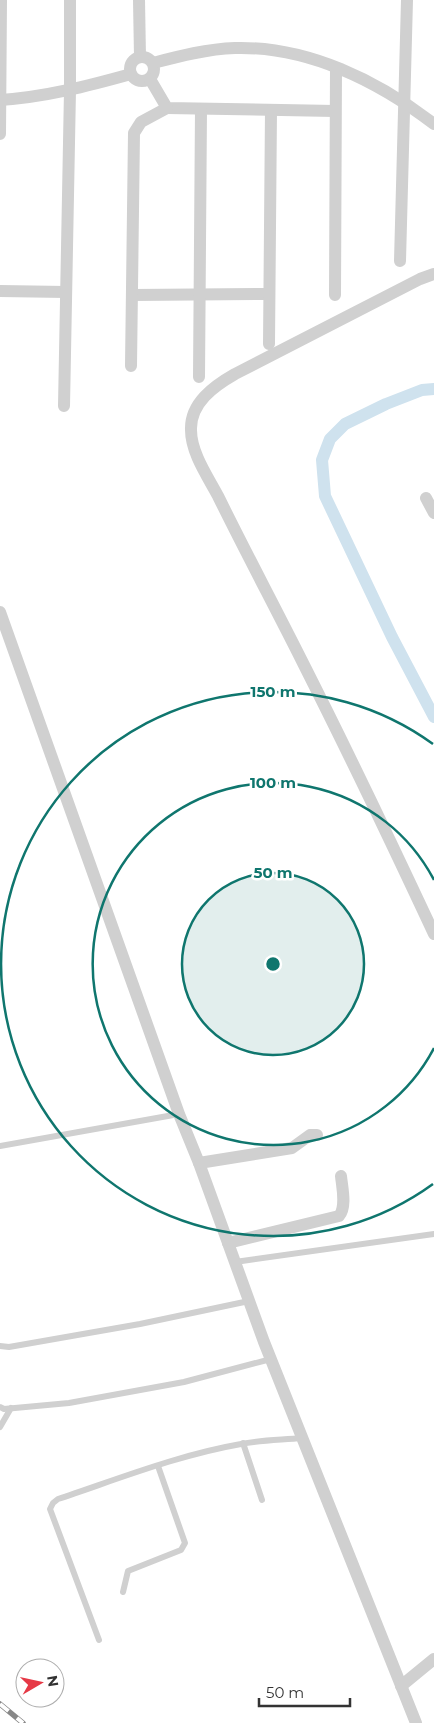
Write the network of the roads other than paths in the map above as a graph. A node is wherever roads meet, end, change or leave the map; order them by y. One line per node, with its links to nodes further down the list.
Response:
1 (1, 0): 11 (street)
2 (70, 0): 10 (street)
3 (139, 0): 5 (street)
4 (406, 0): 12 (street)
5 (140, 57): 6 (street); 8 (street)
6 (153, 63): 7 (street); 9 (street)
7 (336, 68): 12 (street); 16 (street)
8 (131, 74): 9 (street); 10 (street)
9 (150, 79): 13 (street)
10 (70, 90): 11 (street); 22 (street)
11 (0, 100): 18 (street)
12 (404, 104): 17 (street); 19 (street)
13 (167, 108): 14 (street); 26 (street)
14 (201, 109): 15 (street); 24 (street)
15 (272, 110): 16 (street); 23 (street)
16 (335, 111): 25 (street)
17 (434, 124)
18 (0, 134)
19 (400, 261)
20 (434, 274): 34 (street)
21 (0, 291): 22 (street)
22 (66, 292): 30 (street)
23 (269, 294): 24 (street); 27 (street)
24 (199, 295): 26 (street); 29 (street)
25 (335, 295)
26 (132, 296): 28 (street)
27 (268, 344)
28 (131, 366)
29 (198, 377)
30 (64, 406)
31 (426, 498): 32 (street)
32 (434, 513)
33 (0, 612): 35 (street)
34 (434, 934)
35 (179, 1114): 37 (lane); 38 (street)
36 (317, 1135): 38 (street)
37 (0, 1146)
38 (199, 1163): 41 (street)
39 (340, 1176): 41 (street)
40 (434, 1234): 42 (lane)
41 (228, 1243): 42 (street)
42 (235, 1262): 43 (street)
43 (249, 1301): 44 (lane); 45 (street)
44 (0, 1346)
45 (271, 1359): 47 (lane); 49 (street)
46 (0, 1407): 47 (lane)
47 (11, 1408): 48 (lane)
48 (0, 1427)
49 (302, 1438): 50 (lane); 56 (street)
50 (242, 1443): 51 (lane); 52 (lane)
51 (158, 1466): 53 (lane); 54 (lane)
52 (262, 1500)
53 (123, 1592)
54 (99, 1640)
55 (434, 1660): 56 (street)
56 (401, 1686): 57 (street)
57 (416, 1723)

